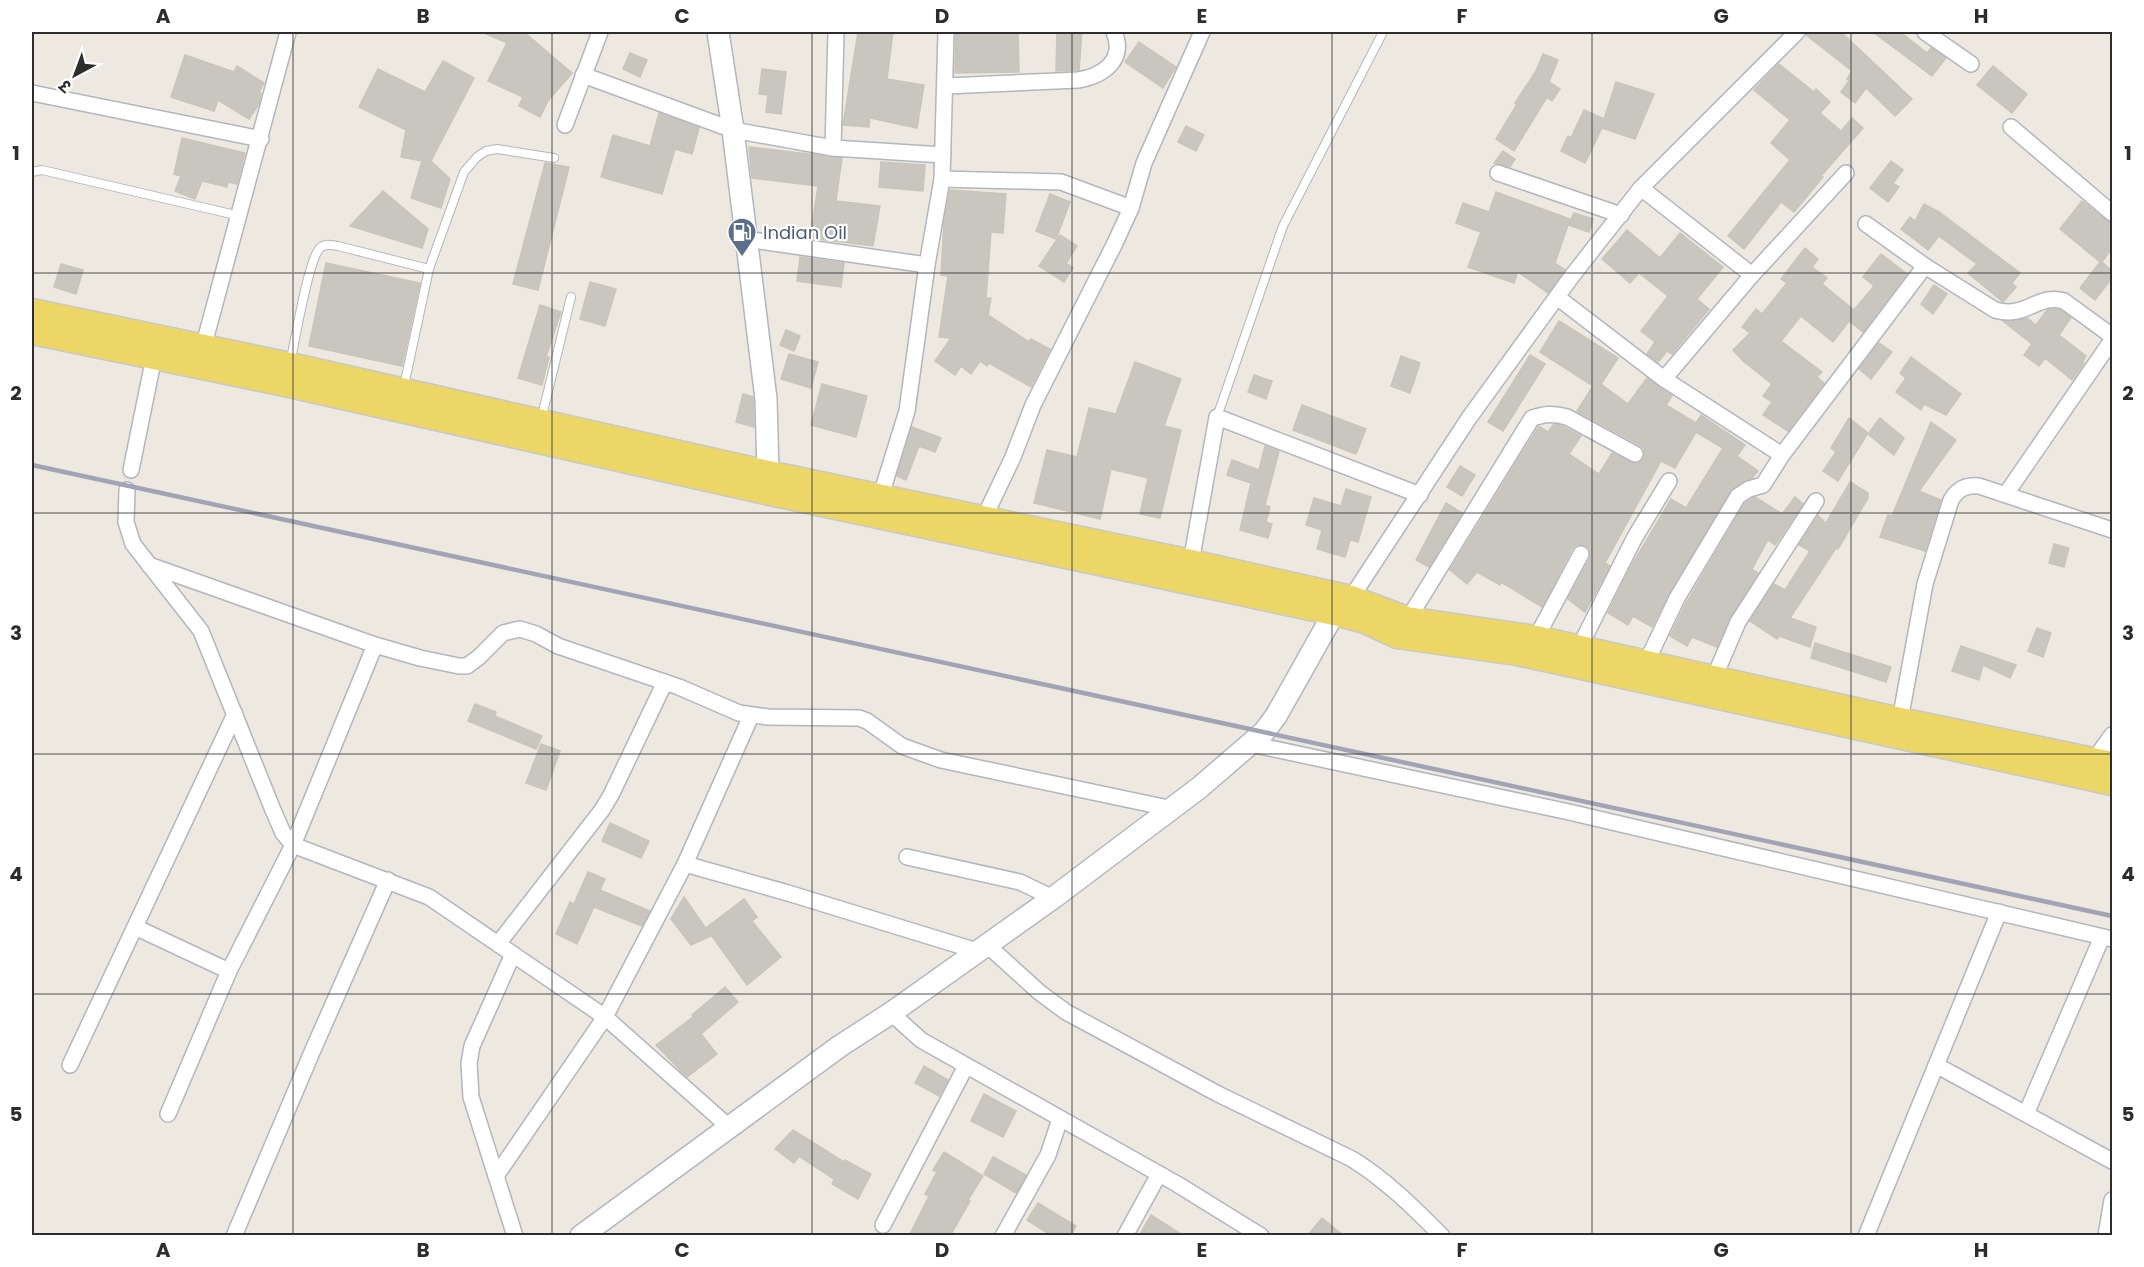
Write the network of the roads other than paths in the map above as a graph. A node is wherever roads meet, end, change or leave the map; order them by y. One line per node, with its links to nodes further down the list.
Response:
1 (288, 32): 18 (street)
2 (600, 32): 12 (street)
3 (718, 32): 17 (street)
4 (837, 32): 19 (street)
5 (946, 32): 13 (street)
6 (1114, 32): 13 (street)
7 (1202, 32): 27 (street)
8 (1383, 32): 48 (lane)
9 (1797, 32): 26 (street)
10 (1925, 32): 11 (street)
11 (1971, 64)
12 (583, 75): 15 (street); 17 (street)
13 (946, 86): 20 (street)
14 (32, 93): 18 (street)
15 (565, 124)
16 (2011, 127): 28 (street)
17 (733, 130): 19 (street); 32 (street)
18 (261, 139): 30 (street)
19 (833, 148): 20 (street)
20 (943, 155): 25 (street)
21 (554, 158): 35 (lane)
22 (32, 172): 30 (lane)
23 (1498, 173): 29 (street)
24 (1846, 173): 36 (street)
25 (942, 180): 27 (street); 33 (street)
26 (1641, 188): 29 (street); 36 (street)
27 (1131, 208): 60 (street)
28 (2112, 213)
29 (1621, 215): 38 (street)
30 (240, 216): 43 (street)
31 (1866, 225): 34 (street)
32 (745, 239): 33 (street); 53 (street)
33 (927, 265): 57 (street)
34 (1925, 266): 41 (street); 51 (street)
35 (429, 269): 45 (lane); 47 (lane)
36 (1752, 275): 46 (street)
37 (571, 297): 49 (lane)
38 (1557, 297): 46 (street); 58 (street)
39 (32, 311): 43 (main road)
40 (32, 332): 44 (main road)
41 (2112, 336)
42 (2112, 340): 56 (street)
43 (203, 348): 45 (main road)
44 (154, 357): 52 (street); 65 (main road)
45 (290, 365): 47 (main road)
46 (1664, 379): 51 (street)
47 (403, 391): 49 (main road)
48 (1217, 417): 58 (street); 63 (street)
49 (541, 421): 53 (main road)
50 (1635, 454): 66 (street)
51 (1782, 455): 70 (street)
52 (131, 470)
53 (768, 473): 57 (main road)
54 (1669, 481): 69 (street)
55 (127, 490): 64 (street)
56 (2006, 494): 61 (street); 75 (street)
57 (881, 495): 60 (main road)
58 (1420, 495): 65 (street)
59 (1816, 501): 71 (street)
60 (984, 518): 63 (main road)
61 (2112, 530)
62 (1581, 554): 67 (street)
63 (1191, 562): 65 (main road)
64 (149, 565): 68 (street); 73 (street)
65 (1342, 606): 66 (main road); 77 (street)
66 (1402, 628): 67 (main road); 79 (main road)
67 (1536, 638): 69 (main road)
68 (375, 645): 72 (street); 81 (street)
69 (1579, 648): 70 (main road)
70 (1646, 663): 71 (main road)
71 (1714, 678): 75 (main road)
72 (665, 682): 74 (street); 89 (street)
73 (235, 714): 81 (street); 87 (street)
74 (751, 716): 80 (street); 83 (street)
75 (1900, 720): 78 (main road)
76 (2112, 735): 78 (street)
77 (1251, 744): 80 (street); 86 (street)
78 (2103, 762)
79 (2112, 783)
80 (1173, 808): 85 (street)
81 (293, 844): 84 (street); 92 (street)
82 (907, 857): 85 (street)
83 (685, 864): 90 (street); 94 (street)
84 (388, 880): 89 (street); 107 (street)
85 (1053, 898): 90 (street)
86 (1999, 912): 88 (street); 96 (street)
87 (135, 927): 92 (street); 95 (street)
88 (2107, 938): 99 (street)
89 (498, 944): 91 (street)
90 (982, 948): 93 (street); 113 (street)
91 (513, 954): 94 (street); 104 (street)
92 (229, 971): 98 (street)
93 (891, 1013): 97 (street); 101 (street)
94 (605, 1017): 101 (street); 104 (street)
95 (70, 1065)
96 (1936, 1065): 99 (street); 114 (street)
97 (966, 1066): 100 (street); 106 (street)
98 (168, 1113)
99 (2026, 1114): 102 (street)
100 (1060, 1119): 103 (street); 110 (street)
101 (729, 1127): 109 (street)
102 (2112, 1161)
103 (1159, 1174): 111 (street); 112 (street)
104 (496, 1176): 108 (street)
105 (2112, 1200): 115 (street)
106 (883, 1225)
107 (234, 1236)
108 (515, 1236)
109 (581, 1236)
110 (1003, 1236)
111 (1125, 1236)
112 (1261, 1236)
113 (1442, 1236)
114 (1866, 1236)
115 (2106, 1236)

